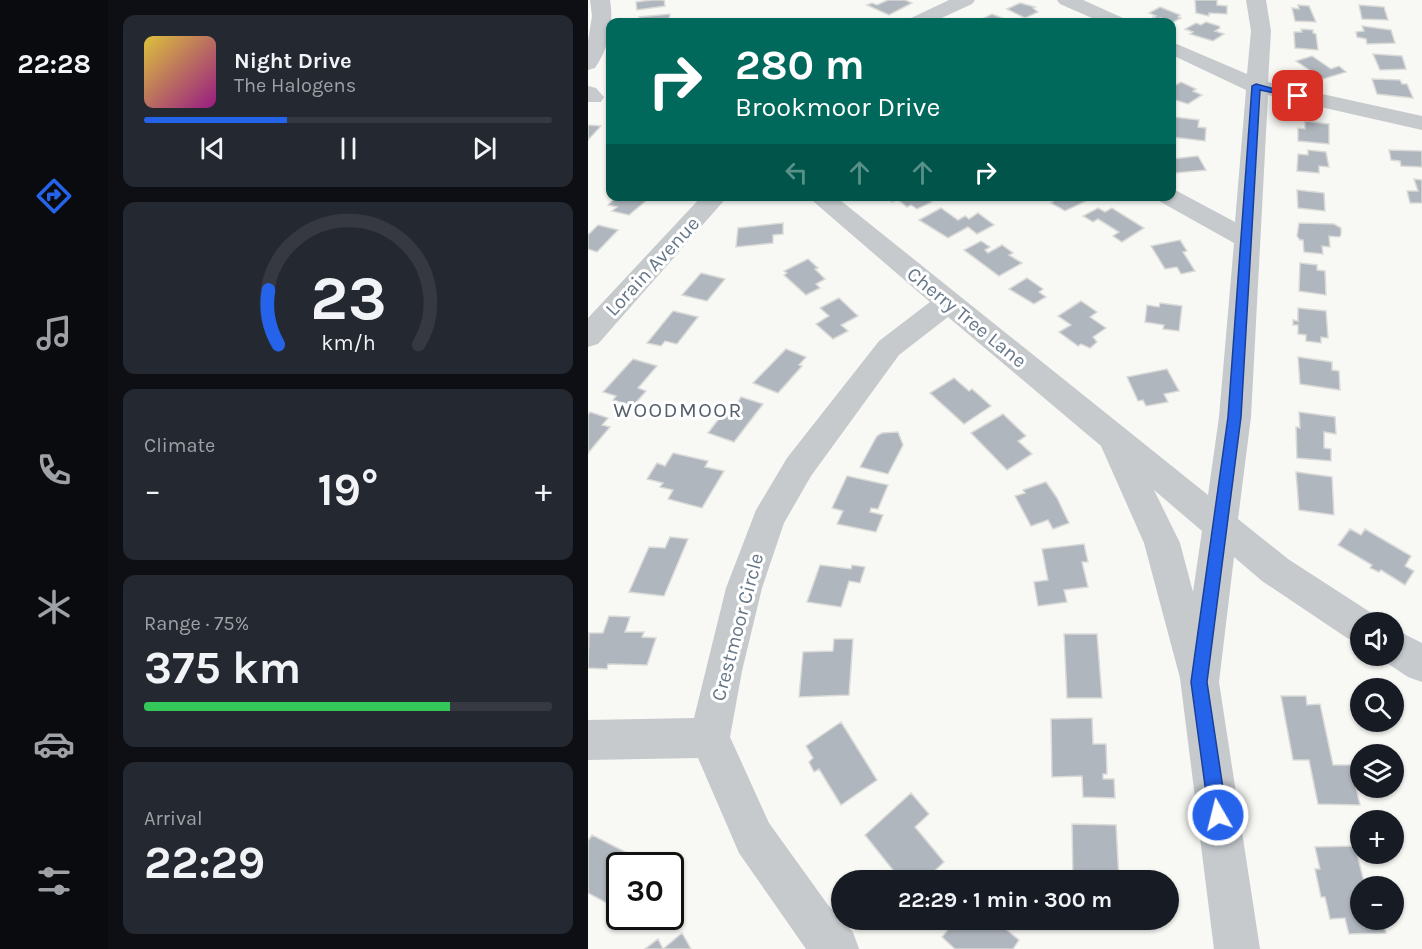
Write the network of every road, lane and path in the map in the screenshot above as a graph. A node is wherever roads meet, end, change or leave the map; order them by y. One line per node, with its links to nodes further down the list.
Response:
1 (600, 0): 8 (street)
2 (965, 0): 5 (street)
3 (1067, 0): 6 (street)
4 (1256, 0): 9 (street)
5 (927, 18)
6 (1107, 18)
7 (1176, 50): 9 (street)
8 (588, 64)
9 (1256, 86): 10 (street); 14 (street)
10 (1422, 123)
11 (1176, 200): 14 (street)
12 (711, 201): 16 (street, Lorain Avenue)
13 (825, 201): 15 (street, Cherry Tree Lane)
14 (1246, 239): 18 (street)
15 (949, 303): 17 (street, Cherry Tree Lane); 23 (street, Crestmoor Circle)
16 (588, 337)
17 (1114, 438): 18 (street, Cherry Tree Lane); 22 (street, Cherry Tree Lane)
18 (1222, 525): 19 (street, Cherry Tree Lane); 22 (street)
19 (1350, 619)
20 (1404, 653): 21 (street)
21 (1422, 664)
22 (1199, 682): 26 (street)
23 (710, 738): 24 (street); 25 (street)
24 (588, 740)
25 (836, 949)
26 (1237, 949)

